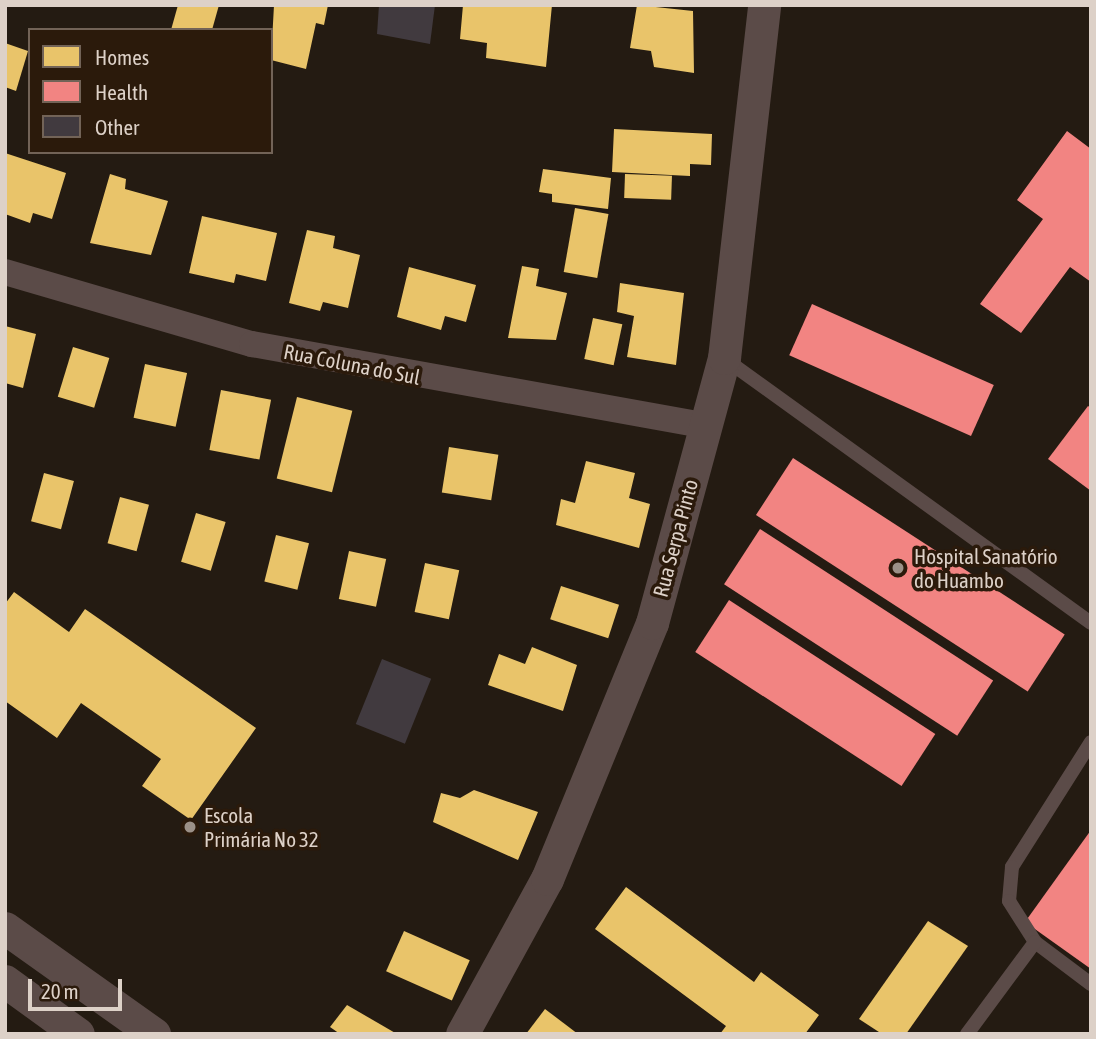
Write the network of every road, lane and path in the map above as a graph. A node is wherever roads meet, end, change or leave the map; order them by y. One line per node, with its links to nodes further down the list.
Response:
1 (764, 5): 3 (street, Rua Serpa Pinto)
2 (5, 272): 4 (street, Rua Coluna do Sul)
3 (724, 358): 4 (street, Rua Serpa Pinto); 5 (lane)
4 (706, 426): 14 (street, Rua Serpa Pinto)
5 (1091, 623)
6 (1091, 742): 8 (lane)
7 (5, 928): 11 (street)
8 (1035, 942): 10 (lane); 15 (lane)
9 (5, 981): 12 (street)
10 (1091, 984)
11 (118, 1024): 13 (street)
12 (78, 1034)
13 (155, 1034)
14 (462, 1034)
15 (967, 1034)

